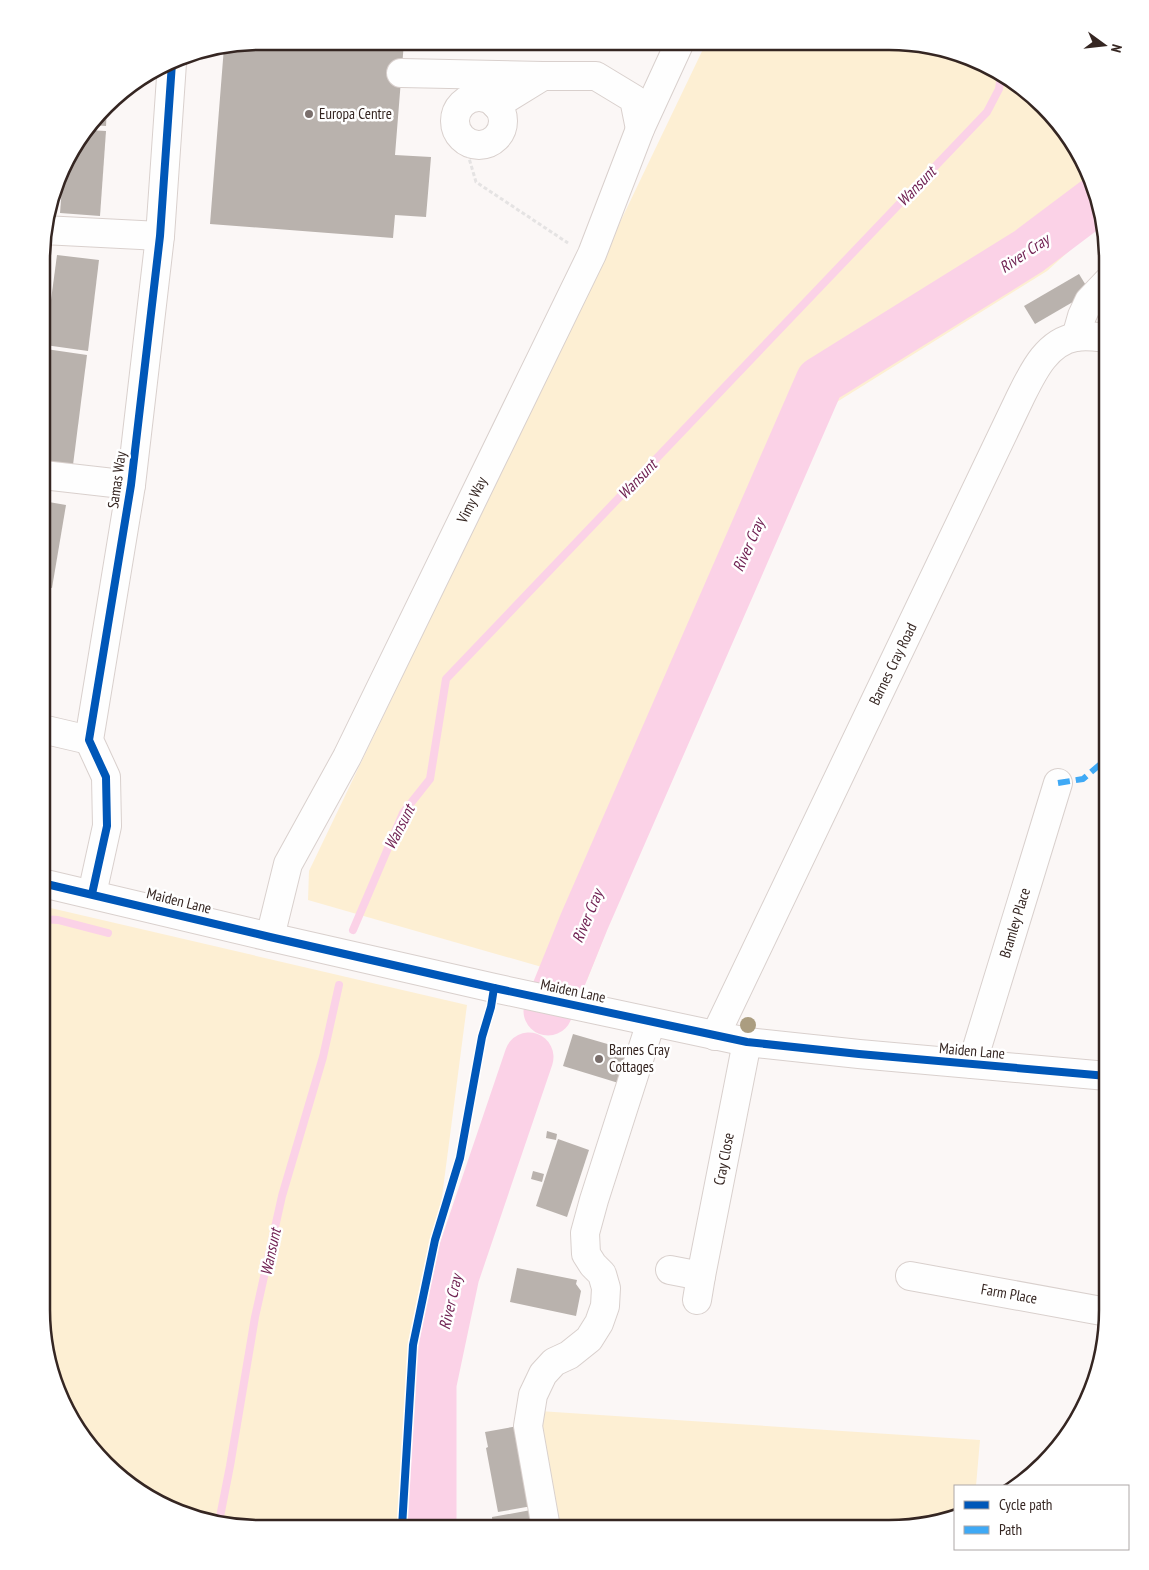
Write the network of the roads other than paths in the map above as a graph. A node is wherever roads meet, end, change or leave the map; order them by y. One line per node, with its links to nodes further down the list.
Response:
1 (676, 50): 6 (street, Vimy Way)
2 (172, 70): 8 (street, Samas Way)
3 (401, 73): 4 (street)
4 (543, 76): 5 (street); 6 (street)
5 (496, 105)
6 (640, 129): 19 (street, Vimy Way)
7 (52, 230): 8 (street)
8 (160, 236): 13 (street, Samas Way)
9 (1099, 290): 10 (street)
10 (1076, 337): 11 (street, Barnes Cray Road); 21 (street, Barnes Cray Road)
11 (1099, 337)
12 (50, 476): 13 (street)
13 (131, 486): 15 (street, Samas Way)
14 (50, 731): 15 (street)
15 (90, 740): 18 (street)
16 (1058, 782): 23 (street, Bramley Place)
17 (50, 885): 18 (street, Maiden Lane)
18 (92, 894): 19 (street, Maiden Lane)
19 (270, 937): 20 (street, Maiden Lane)
20 (651, 1022): 21 (street, Maiden Lane); 28 (street)
21 (714, 1036): 22 (street, Maiden Lane)
22 (747, 1042): 23 (street, Maiden Lane); 25 (street, Cray Close)
23 (972, 1064): 24 (street, Maiden Lane)
24 (1099, 1075)
25 (670, 1270)
26 (910, 1276): 27 (street, Farm Place)
27 (1099, 1311)
28 (545, 1520)

